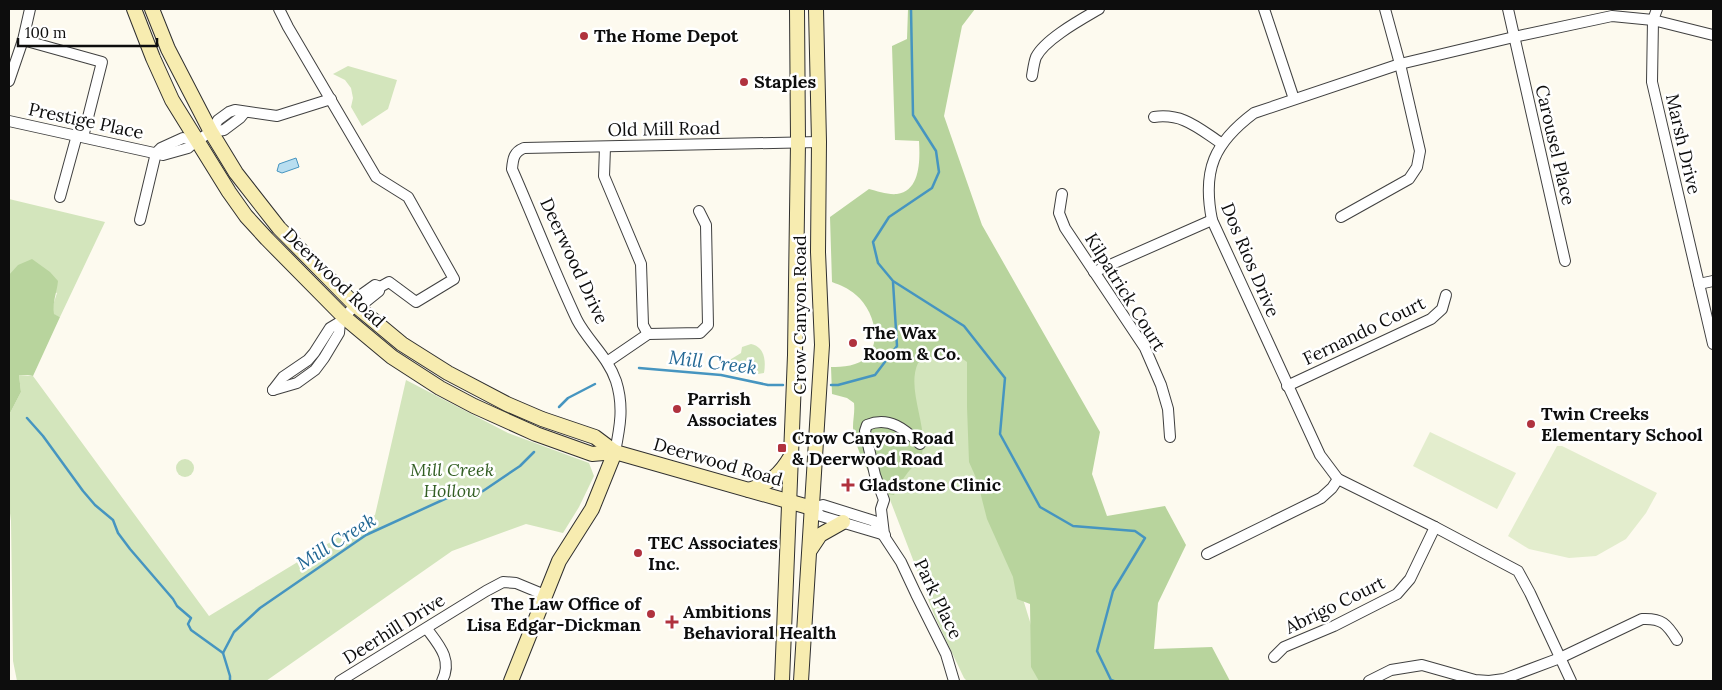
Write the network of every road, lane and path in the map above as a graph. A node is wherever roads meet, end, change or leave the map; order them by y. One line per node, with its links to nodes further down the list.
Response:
1 (30, 9): 15 (street)
2 (134, 9): 25 (street, Deerwood Road)
3 (152, 9): 23 (street, Deerwood Road)
4 (279, 9): 19 (street)
5 (797, 9): 26 (street, Crow Canyon Road)
6 (816, 9): 27 (street, Crow Canyon Road)
7 (1099, 9): 17 (street)
8 (1264, 9): 20 (street)
9 (1385, 9): 16 (street)
10 (1508, 9): 14 (street, Carousel Place)
11 (1657, 9): 12 (street, Marsh Drive)
12 (1653, 20): 13 (street, Dos Rios Drive); 14 (street, Dos Rios Drive); 41 (street, Marsh Drive)
13 (1713, 35)
14 (1514, 37): 16 (street, Dos Rios Drive); 38 (street, Carousel Place)
15 (23, 40): 18 (street); 24 (street)
16 (1400, 64): 20 (street, Dos Rios Drive); 35 (street)
17 (1032, 76)
18 (9, 81)
19 (331, 99): 23 (street); 43 (street)
20 (1294, 99): 28 (street, Dos Rios Drive)
21 (1154, 117): 28 (street)
22 (9, 121): 24 (street, Prestige Place)
23 (211, 132): 25 (street); 43 (street, Deerwood Road)
24 (80, 136): 30 (street, Prestige Place); 33 (street)
25 (196, 141): 30 (street, Prestige Place); 44 (street, Deerwood Road)
26 (798, 142): 27 (street, Old Mill Road); 29 (street, Old Mill Road); 52 (street, Crow Canyon Road)
27 (819, 142): 56 (street, Crow Canyon Road)
28 (1222, 143): 37 (street, Dos Rios Drive)
29 (604, 147): 31 (street, Old Mill Road); 45 (street)
30 (156, 153): 36 (street)
31 (513, 157): 47 (street, Deerwood Drive)
32 (1062, 194): 39 (street, Kilpatrick Court)
33 (60, 197)
34 (699, 211): 45 (street)
35 (1340, 217)
36 (140, 220)
37 (1212, 220): 39 (street); 48 (street, Dos Rios Drive)
38 (1565, 261)
39 (1094, 272): 49 (street, Kilpatrick Court)
40 (1713, 281): 41 (street)
41 (1699, 284): 46 (street, Marsh Drive)
42 (1446, 295): 48 (street, Fernando Court)
43 (357, 303): 44 (street); 51 (street, Deerwood Road)
44 (342, 320): 44 (street); 51 (street, Deerwood Road)
45 (648, 334): 47 (street)
46 (1713, 344)
47 (607, 362): 51 (street, Deerwood Drive)
48 (1288, 386): 53 (street, Dos Rios Drive)
49 (1170, 437)
50 (920, 444): 59 (street)
51 (615, 452): 54 (street, Deerwood Road); 62 (street, Deerwood Drive)
52 (792, 456): 54 (street); 55 (street, Crow Canyon Road)
53 (1338, 479): 58 (street, Dos Rios Drive); 61 (street)
54 (749, 490): 55 (street, Deerwood Road)
55 (790, 501): 56 (street, Deerwood Road); 70 (street, Crow Canyon Road)
56 (812, 508): 57 (street); 59 (street, Park Place); 60 (street, Crow Canyon Road)
57 (842, 522): 59 (street); 60 (street)
58 (1435, 527): 65 (street, Abrigo Court); 66 (street, Dos Rios Drive)
59 (885, 535): 72 (street, Park Place)
60 (809, 551): 71 (street, Crow Canyon Road)
61 (1207, 554)
62 (545, 595): 63 (street, Deerhill Drive); 69 (street, Deerwood Drive)
63 (427, 629): 67 (street, Deerhill Drive); 68 (street)
64 (1677, 640): 66 (street)
65 (1274, 656)
66 (1560, 658): 73 (street); 74 (street, Dos Rios Drive)
67 (340, 681)
68 (442, 681)
69 (511, 681)
70 (782, 681)
71 (801, 681)
72 (954, 681)
73 (1369, 681)
74 (1570, 681)

